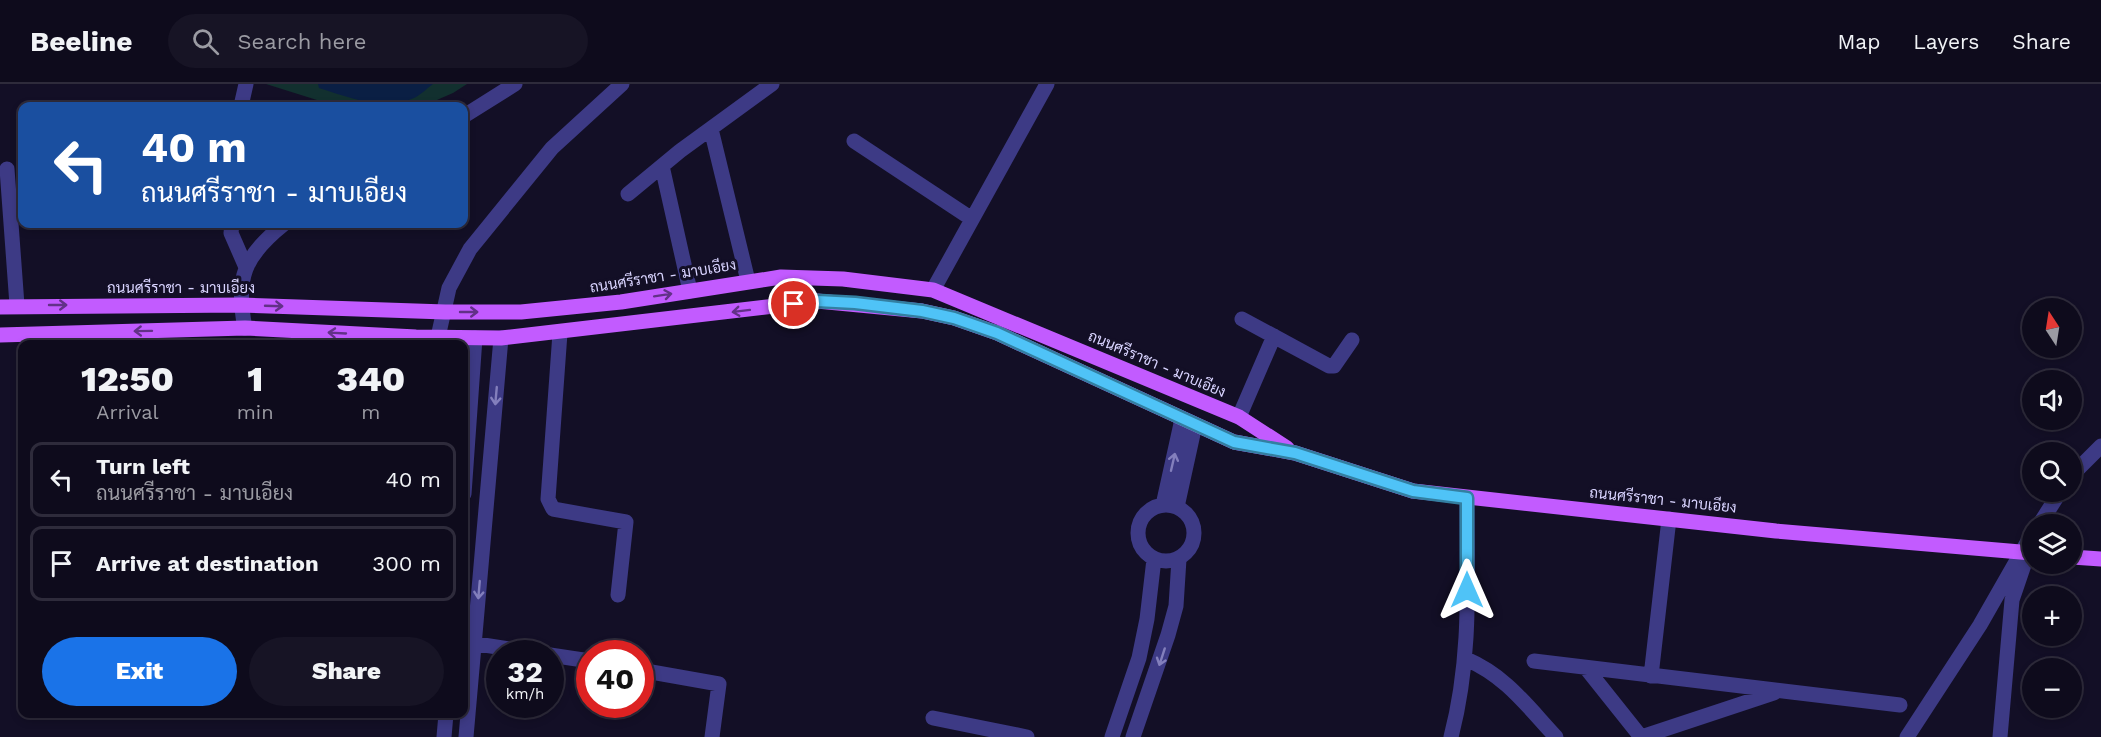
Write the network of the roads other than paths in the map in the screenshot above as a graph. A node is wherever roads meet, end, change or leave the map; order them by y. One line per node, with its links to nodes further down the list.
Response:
1 (246, 84): 6 (street)
2 (515, 84): 7 (street)
3 (622, 84): 23 (street)
4 (772, 84): 8 (street)
5 (1047, 84): 13 (street)
6 (242, 102)
7 (468, 113)
8 (711, 129): 10 (street); 17 (street)
9 (854, 141): 13 (street)
10 (662, 166): 12 (street); 19 (street)
11 (10, 169): 21 (street)
12 (628, 194)
13 (972, 219): 18 (street)
14 (232, 228): 16 (street)
15 (280, 228): 16 (street)
16 (245, 266): 20 (street)
17 (748, 281): 18 (main road, ถนนศรีราชา - มาบเอียง); 19 (main road, ถนนศรีราชา - มาบเอียง)
18 (933, 290): 33 (main road, ถนนศรีราชา - มาบเอียง)
19 (690, 291): 23 (main road, ถนนศรีราชา - มาบเอียง, one-way to 19)
20 (241, 305): 21 (main road, ถนนศรีราชา - มาบเอียง, one-way to 20); 23 (main road, ถนนศรีราชา - มาบเอียง, one-way to 23); 25 (street)
21 (17, 306): 22 (main road, ถนนศรีราชา - มาบเอียง)
22 (0, 307)
23 (445, 312): 29 (street)
24 (1242, 319): 28 (street)
25 (245, 328): 27 (main road, ถนนศรีราชา - มาบเอียง, one-way to 27); 29 (main road, ถนนศรีราชา - มาบเอียง, one-way to 25)
26 (560, 333): 30 (main road, ถนนศรีราชา - มาบเอียง); 35 (main road, ถนนศรีราชา - มาบเอียง, one-way to 26); 50 (street)
27 (0, 334)
28 (1274, 336): 32 (street); 34 (street)
29 (438, 337): 31 (main road, ถนนศรีราชา - มาบเอียง)
30 (501, 338): 31 (main road, ถนนศรีราชา - มาบเอียง); 53 (street, one-way to 53)
31 (475, 339): 36 (street)
32 (1352, 340)
33 (1196, 401): 34 (main road, ถนนศรีราชา - มาบเอียง); 35 (main road)
34 (1239, 417): 38 (main road, ถนนศรีราชา - มาบเอียง)
35 (1189, 422): 38 (main road, ถนนศรีราชา - มาบเอียง); 41 (street)
36 (468, 438)
37 (2101, 446): 39 (street)
38 (1295, 453): 40 (main road, ถนนศรีราชา - มาบเอียง)
39 (2082, 466)
40 (1467, 498): 42 (main road, ถนนศรีราชา - มาบเอียง); 55 (street)
41 (1170, 506): 45 (street); 46 (street)
42 (1669, 519): 43 (main road, ถนนศรีราชา - มาบเอียง); 60 (street)
43 (2022, 553)
44 (2082, 558): 47 (main road)
45 (1154, 559): 46 (street); 51 (street)
46 (1179, 559): 52 (street)
47 (2101, 560)
48 (2022, 561): 74 (street)
49 (2022, 569): 75 (street)
50 (618, 596)
51 (1147, 620): 52 (street); 70 (street)
52 (1171, 623): 71 (street, one-way to 71)
53 (469, 642): 54 (street); 59 (street)
54 (486, 645)
55 (1466, 659): 72 (street); 73 (street)
56 (1534, 661): 57 (street)
57 (1586, 668): 60 (street); 61 (street)
58 (654, 672): 68 (street)
59 (468, 674)
60 (1651, 676): 61 (street)
61 (1781, 691): 62 (street)
62 (1900, 705)
63 (446, 718): 66 (street)
64 (467, 718): 67 (street)
65 (933, 718): 69 (street)
66 (444, 737)
67 (466, 737)
68 (712, 737)
69 (1027, 737)
70 (1112, 737)
71 (1133, 737)
72 (1451, 737)
73 (1556, 737)
74 (1907, 737)
75 (2000, 737)

